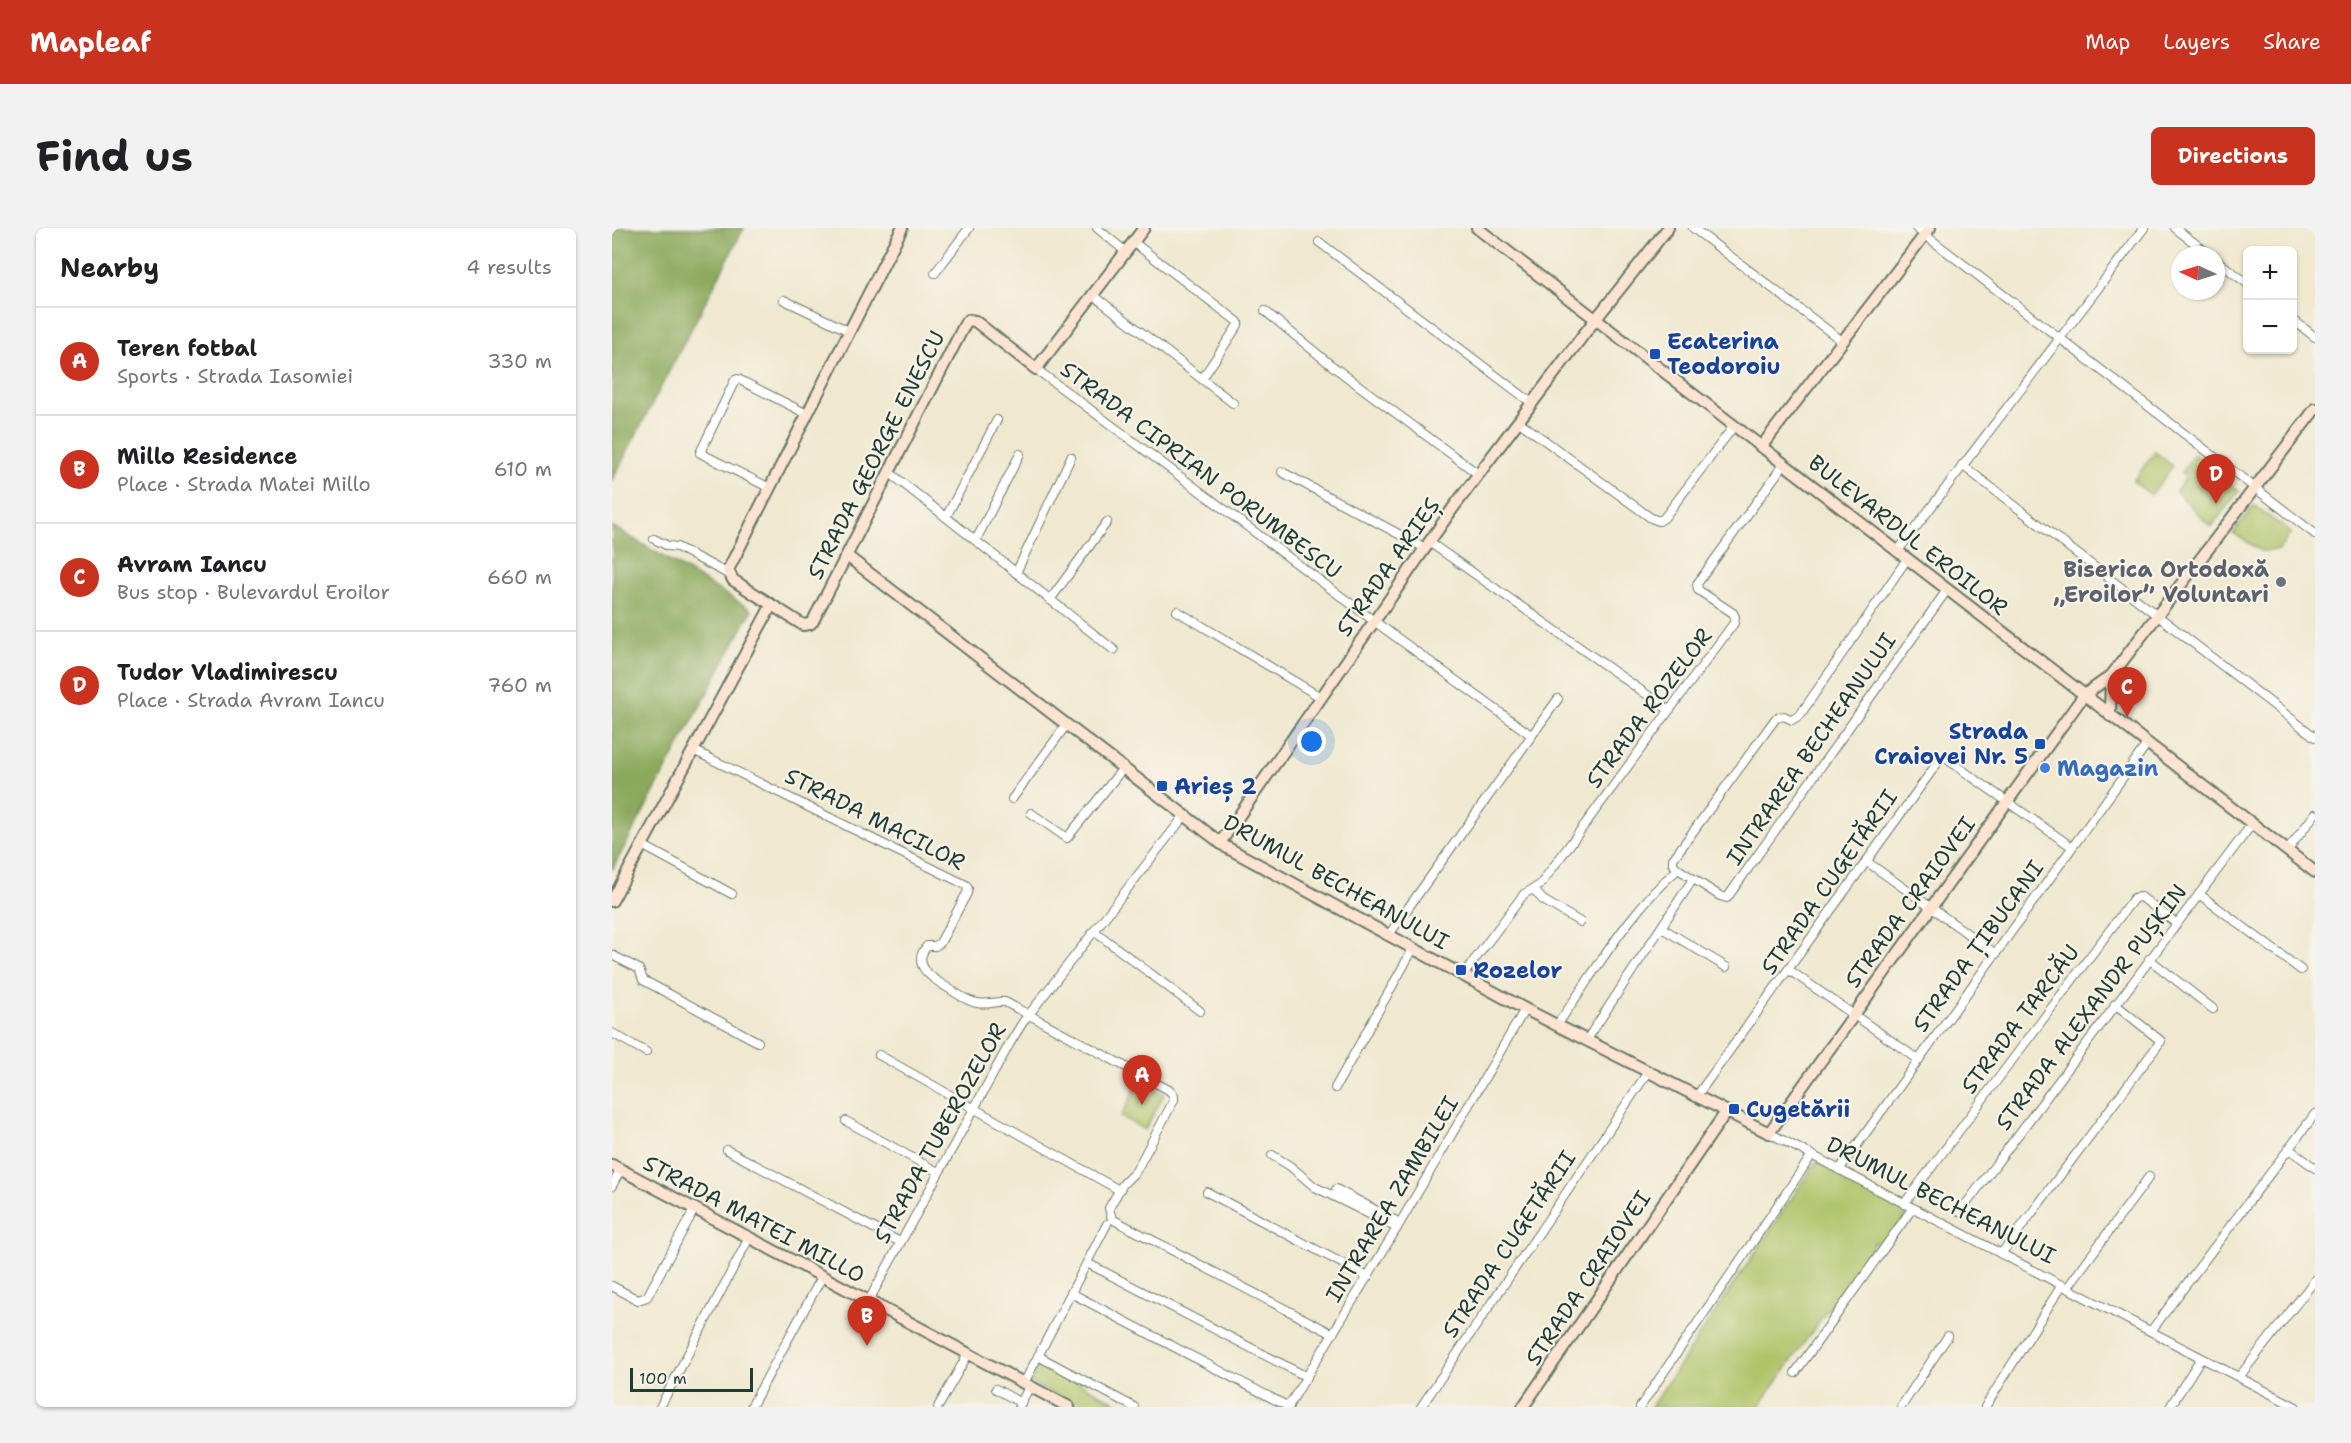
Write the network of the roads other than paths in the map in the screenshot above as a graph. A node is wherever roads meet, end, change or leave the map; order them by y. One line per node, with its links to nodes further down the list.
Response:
1 (902, 228): 23 (street)
2 (969, 228): 16 (street)
3 (1097, 228): 14 (street)
4 (1144, 228): 11 (street)
5 (1477, 228): 21 (street, BULEVARDUL EROILOR)
6 (1668, 228): 21 (street, STRADA ARIEȘ)
7 (1694, 228): 26 (street)
8 (2144, 228): 25 (street)
9 (2175, 228): 13 (street)
10 (1924, 230): 25 (street); 26 (street)
11 (1133, 242): 14 (street); 28 (street)
12 (1319, 242): 29 (street)
13 (2198, 246)
14 (1126, 252): 18 (street)
15 (2225, 267): 17 (street)
16 (934, 273)
17 (2243, 281)
18 (1093, 295): 27 (street); 28 (street)
19 (784, 300): 23 (street)
20 (1265, 311): 43 (street)
21 (1596, 319): 29 (street, STRADA ARIEȘ); 35 (street, BULEVARDUL EROILOR)
22 (2297, 324): 24 (street)
23 (849, 331): 32 (street)
24 (2315, 337)
25 (2060, 338): 40 (street); 45 (street)
26 (1842, 341): 36 (street)
27 (1036, 369): 42 (street, STRADA GEORGE ENESCU); 61 (street, STRADA CIPRIAN PORUMBESCU)
28 (1202, 379): 30 (street)
29 (1532, 402): 34 (street, STRADA ARIEȘ)
30 (1233, 403)
31 (2315, 409): 45 (street, STRADA CRAIOVEI)
32 (807, 414): 44 (street); 44 (street)
33 (997, 420): 46 (street)
34 (1518, 421): 35 (street); 43 (street, STRADA ARIEȘ)
35 (1734, 426): 36 (street, BULEVARDUL EROILOR)
36 (1761, 447): 39 (street, BULEVARDUL EROILOR)
37 (1020, 454): 50 (street)
38 (1071, 457): 54 (street)
39 (1784, 464): 52 (street, BULEVARDUL EROILOR); 67 (street, STRADA ROZELOR)
40 (1962, 465): 52 (street); 60 (street)
41 (1282, 472): 51 (street)
42 (890, 473): 46 (street); 53 (street, STRADA GEORGE ENESCU)
43 (1478, 474): 51 (street, STRADA ARIEȘ)
44 (770, 488): 55 (street)
45 (2255, 488): 48 (street); 60 (street, STRADA CRAIOVEI)
46 (946, 517): 50 (street)
47 (1107, 522): 57 (street)
48 (2315, 534)
49 (654, 539): 55 (street)
50 (976, 540): 54 (street)
51 (1427, 545): 61 (street, STRADA ARIEȘ); 67 (street)
52 (1902, 555): 56 (street, BULEVARDUL EROILOR); 86 (street)
53 (847, 556): 58 (street, STRADA GEORGE ENESCU); 69 (street, DRUMUL BECHEANULUI)
54 (1016, 573): 57 (street)
55 (728, 574): 58 (street, STRADA GEORGE ENESCU)
56 (1947, 590): 64 (street, BULEVARDUL EROILOR); 88 (street, INTRAREA BECHEANULUI)
57 (1050, 600): 62 (street)
58 (771, 606): 73 (street)
59 (1177, 611): 65 (street)
60 (2157, 615): 63 (street, STRADA CRAIOVEI); 71 (street)
61 (1374, 621): 65 (street, STRADA ARIEȘ); 70 (street, STRADA CIPRIAN PORUMBESCU)
62 (1113, 650)
63 (2111, 676): 64 (street, STRADA CRAIOVEI); 68 (street)
64 (2084, 695): 68 (street, BULEVARDUL EROILOR); 76 (street, STRADA CRAIOVEI)
65 (1322, 698): 81 (street, STRADA ARIEȘ)
66 (1557, 699): 70 (street)
67 (1669, 711): 89 (street, STRADA ROZELOR)
68 (2110, 716): 72 (street, BULEVARDUL EROILOR)
69 (1067, 724): 74 (street, DRUMUL BECHEANULUI); 75 (street)
70 (1531, 735): 98 (street)
71 (2315, 737)
72 (2147, 744): 80 (street, BULEVARDUL EROILOR); 83 (street, STRADA ȚIBUCANI)
73 (693, 750): 82 (street); 112 (street, STRADA MACILOR)
74 (1124, 767): 77 (street); 79 (street, DRUMUL BECHEANULUI)
75 (1012, 799)
76 (2006, 801): 83 (street, STRADA CUGETĂRII); 85 (street, STRADA CUGETĂRII); 93 (street, STRADA CRAIOVEI)
77 (1031, 813)
78 (2315, 814): 84 (street)
79 (1185, 815): 81 (street, DRUMUL BECHEANULUI); 97 (street, STRADA TUBEROZELOR)
80 (2252, 824): 84 (street, BULEVARDUL EROILOR); 91 (street, STRADA ALEXANDR PUȘKIN)
81 (1220, 843): 98 (street, DRUMUL BECHEANULUI)
82 (642, 845): 90 (street); 92 (street)
83 (2072, 847): 100 (street, STRADA ȚIBUCANI)
84 (2287, 851): 87 (street, BULEVARDUL EROILOR)
85 (1866, 861): 93 (street); 104 (street, STRADA CUGETĂRII)
86 (1678, 869): 88 (street, INTRAREA BECHEANULUI); 113 (street)
87 (2315, 872)
88 (1693, 879): 96 (street)
89 (1533, 889): 94 (street); 106 (street, STRADA ROZELOR)
90 (732, 894)
91 (2199, 894): 95 (street, STRADA ALEXANDR PUȘKIN); 105 (street)
92 (612, 902)
93 (1930, 908): 100 (street); 111 (street, STRADA CRAIOVEI)
94 (1580, 922)
95 (2176, 923): 102 (street, STRADA ALEXANDR PUȘKIN); 141 (street, STRADA TARCĂU)
96 (1662, 927): 103 (street); 115 (street)
97 (1094, 931): 110 (street); 112 (street, STRADA TUBEROZELOR)
98 (1388, 936): 99 (street, DRUMUL BECHEANULUI)
99 (1413, 949): 106 (street, DRUMUL BECHEANULUI); 121 (street)
100 (1996, 954): 119 (street, STRADA ȚIBUCANI)
101 (612, 955): 116 (street)
102 (2149, 959): 107 (street, STRADA ALEXANDR PUȘKIN); 109 (street)
103 (1726, 967)
104 (1789, 970): 111 (street); 122 (street, STRADA CUGETĂRII)
105 (2301, 970)
106 (1463, 975): 108 (street, DRUMUL BECHEANULUI)
107 (2115, 1004): 144 (street, STRADA ALEXANDR PUȘKIN); 149 (street)
108 (1525, 1009): 113 (street, DRUMUL BECHEANULUI); 146 (street, INTRAREA ZAMBILEI)
109 (2213, 1009)
110 (1200, 1011)
111 (1853, 1015): 119 (street); 127 (street, STRADA CRAIOVEI)
112 (1030, 1016): 123 (street, STRADA TUBEROZELOR); 139 (street)
113 (1557, 1025): 115 (street, DRUMUL BECHEANULUI)
114 (612, 1033): 117 (street)
115 (1586, 1041): 120 (street, DRUMUL BECHEANULUI)
116 (758, 1042)
117 (646, 1052)
118 (879, 1055): 123 (street)
119 (1918, 1060): 134 (street, STRADA ȚIBUCANI)
120 (1648, 1072): 122 (street, DRUMUL BECHEANULUI); 176 (street, STRADA CUGETĂRII)
121 (1335, 1088)
122 (1696, 1096): 124 (street, DRUMUL BECHEANULUI)
123 (973, 1108): 135 (street, STRADA TUBEROZELOR); 139 (street)
124 (1726, 1112): 127 (street, DRUMUL BECHEANULUI); 177 (street, STRADA CRAIOVEI)
125 (2315, 1114): 128 (street)
126 (846, 1121): 135 (street)
127 (1768, 1133): 131 (street, DRUMUL BECHEANULUI)
128 (2289, 1149): 133 (street); 158 (street)
129 (727, 1150): 148 (street)
130 (1272, 1155): 146 (street)
131 (1812, 1155): 134 (street, DRUMUL BECHEANULUI); 178 (street)
132 (616, 1167): 137 (street); 142 (street, STRADA MATEI MILLO)
133 (2315, 1168)
134 (1839, 1170): 141 (street, DRUMUL BECHEANULUI)
135 (938, 1172): 148 (street, STRADA TUBEROZELOR)
136 (2149, 1177): 155 (street)
137 (612, 1186)
138 (1336, 1189): 146 (street)
139 (1119, 1190): 145 (street)
140 (1207, 1192): 152 (street)
141 (1904, 1204): 143 (street, DRUMUL BECHEANULUI)
142 (695, 1208): 147 (street, STRADA MATEI MILLO); 154 (street)
143 (1912, 1209): 149 (street, DRUMUL BECHEANULUI); 164 (street)
144 (1960, 1212)
145 (1109, 1221): 150 (street); 159 (street)
146 (1399, 1226): 152 (street, INTRAREA ZAMBILEI)
147 (749, 1238): 151 (street, STRADA MATEI MILLO); 170 (street)
148 (900, 1242): 157 (street, STRADA TUBEROZELOR)
149 (2001, 1254): 155 (street, DRUMUL BECHEANULUI)
150 (1087, 1263): 156 (street); 165 (street)
151 (822, 1277): 157 (street, STRADA MATEI MILLO); 171 (street)
152 (1368, 1277): 159 (street, INTRAREA ZAMBILEI)
153 (2315, 1280): 166 (street)
154 (612, 1286)
155 (2065, 1286): 158 (street, DRUMUL BECHEANULUI); 180 (street)
156 (1071, 1293): 162 (street); 175 (street)
157 (868, 1302): 161 (street, STRADA MATEI MILLO)
158 (2151, 1331): 163 (street, DRUMUL BECHEANULUI)
159 (1333, 1334): 165 (street, INTRAREA ZAMBILEI)
160 (1948, 1336): 179 (street)
161 (968, 1354): 167 (street, STRADA MATEI MILLO); 172 (street)
162 (1038, 1356): 167 (street); 174 (street)
163 (2201, 1358): 166 (street, DRUMUL BECHEANULUI); 181 (street)
164 (1795, 1373)
165 (1307, 1377): 175 (street, INTRAREA ZAMBILEI)
166 (2239, 1377): 182 (street, DRUMUL BECHEANULUI)
167 (1027, 1385): 169 (street); 173 (street, STRADA MATEI MILLO)
168 (996, 1389): 169 (street)
169 (1019, 1405)
170 (660, 1407)
171 (751, 1407)
172 (938, 1407)
173 (1069, 1407)
174 (1134, 1407)
175 (1288, 1407)
176 (1421, 1407)
177 (1523, 1407)
178 (1640, 1407)
179 (1901, 1407)
180 (1985, 1407)
181 (2170, 1407)
182 (2296, 1407)

